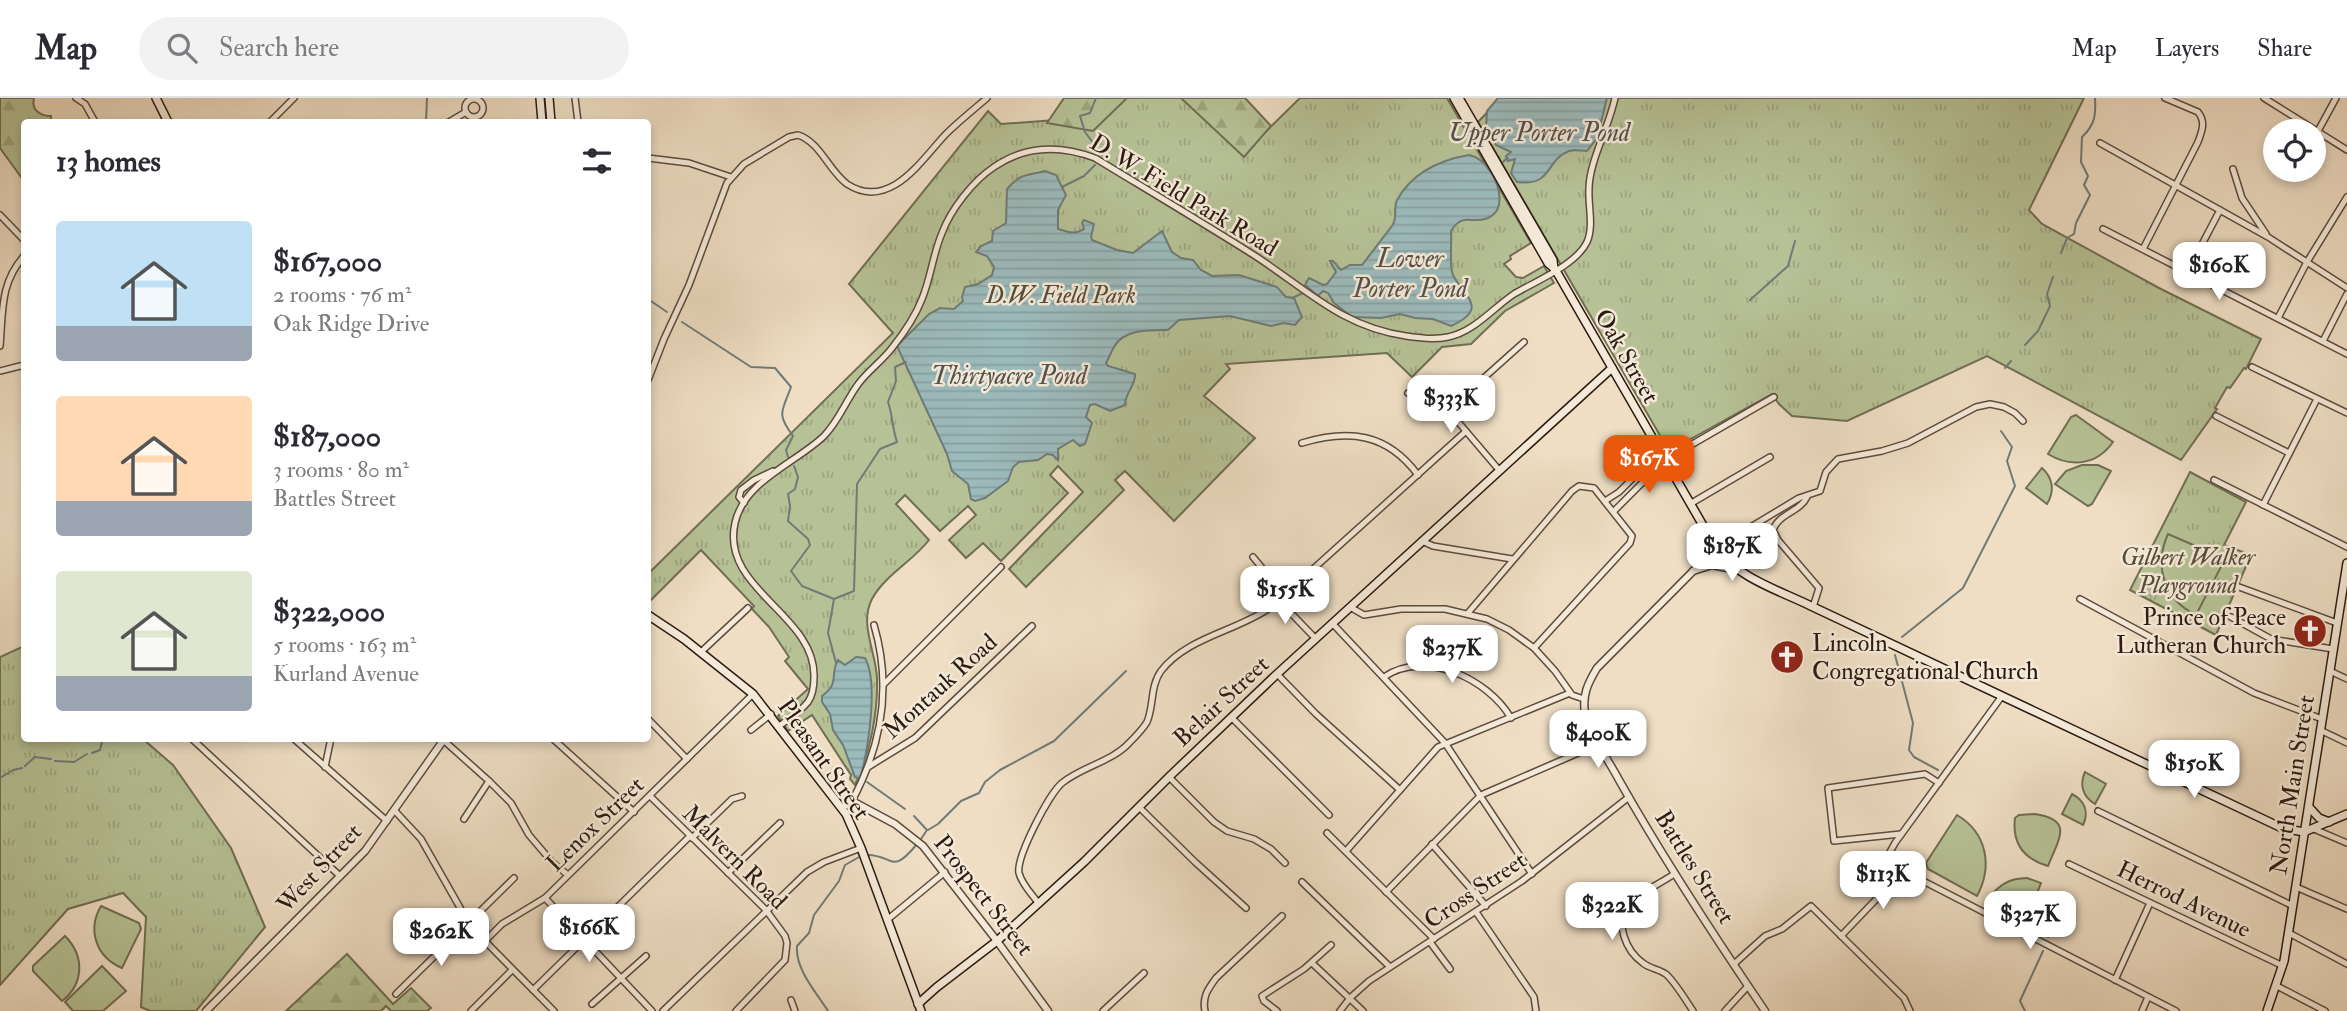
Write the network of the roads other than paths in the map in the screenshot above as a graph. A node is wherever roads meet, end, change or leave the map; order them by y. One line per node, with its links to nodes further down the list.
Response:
1 (76, 98): 15 (street)
2 (156, 98): 16 (main road)
3 (294, 98): 17 (street)
4 (540, 98): 19 (main road)
5 (549, 98): 20 (main road)
6 (575, 98): 21 (street)
7 (987, 98): 29 (street)
8 (1457, 98): 40 (main road, Oak Street)
9 (1618, 98): 40 (street, D. W. Field Park Road)
10 (2165, 98): 30 (street)
11 (2264, 98): 13 (street)
12 (2336, 98): 23 (street)
13 (2272, 100): 22 (street)
14 (466, 112): 18 (street)
15 (93, 119)
16 (167, 119)
17 (273, 119)
18 (454, 119)
19 (542, 119)
20 (551, 119)
21 (578, 119)
22 (2300, 119)
23 (2325, 119)
24 (2326, 136): 26 (street)
25 (2100, 143): 30 (street)
26 (2347, 150)
27 (651, 158): 29 (street)
28 (2233, 169): 36 (street)
29 (731, 177): 53 (street)
30 (2175, 186): 32 (street); 37 (street)
31 (2347, 197): 39 (street)
32 (2220, 210): 36 (street); 41 (street)
33 (0, 215): 35 (street)
34 (2103, 229): 37 (street)
35 (21, 237)
36 (2268, 237): 39 (street)
37 (2143, 249): 41 (street)
38 (21, 260): 47 (street)
39 (2307, 262): 42 (street); 44 (street)
40 (1555, 269): 51 (main road, Oak Street); 67 (street, D. W. Field Park Road)
41 (2188, 271): 44 (street)
42 (2347, 288)
43 (2347, 294): 45 (street)
44 (2278, 318): 45 (street)
45 (2323, 341): 48 (street)
46 (1524, 342): 57 (street)
47 (0, 346)
48 (2347, 354)
49 (21, 366): 52 (street)
50 (2252, 367): 56 (street)
51 (1612, 368): 63 (main road, Oak Street); 68 (main road, Belair Street)
52 (0, 371)
53 (651, 372)
54 (1408, 393): 57 (street)
55 (1774, 397): 66 (street)
56 (2317, 399): 58 (street); 64 (street)
57 (1448, 410): 61 (street)
58 (2347, 413)
59 (2216, 416): 64 (street)
60 (2023, 421): 71 (street)
61 (1465, 432): 68 (street); 69 (street)
62 (1302, 443): 69 (street)
63 (1660, 451): 66 (main road, Oak Street); 72 (street)
64 (2289, 453): 75 (street)
65 (1770, 457): 74 (street)
66 (1665, 460): 74 (main road, Oak Street); 76 (street)
67 (785, 465): 73 (street, D. W. Field Park Road); 73 (street)
68 (1499, 470): 77 (main road, Belair Street)
69 (1418, 475): 87 (street)
70 (2214, 481): 75 (street)
71 (1807, 497): 79 (street); 91 (street)
72 (1605, 501): 76 (street); 81 (street)
73 (744, 503): 118 (street, D. W. Field Park Road)
74 (1690, 504): 79 (main road, Oak Street)
75 (2263, 505): 78 (street)
76 (1614, 511): 101 (street)
77 (1422, 541): 81 (street); 90 (main road, Belair Street)
78 (2347, 547)
79 (1716, 548): 84 (main road, Oak Street); 85 (street)
80 (1253, 557): 87 (street)
81 (1513, 559): 93 (street)
82 (2347, 564): 89 (main road, North Main Street)
83 (1001, 567): 108 (street)
84 (1738, 570): 85 (street); 91 (main road, Oak Street)
85 (1689, 573): 112 (street)
86 (2239, 587): 97 (street)
87 (1283, 598): 100 (street); 178 (street)
88 (2080, 599): 116 (street)
89 (2344, 605): 97 (main road, North Main Street)
90 (1350, 607): 93 (street); 96 (main road, Belair Street)
91 (1813, 607): 111 (main road, Oak Street)
92 (748, 608): 103 (street)
93 (1468, 613): 101 (street)
94 (651, 617): 103 (main road, Pleasant Street)
95 (2231, 617): 102 (street)
96 (1332, 623): 100 (main road, Belair Street); 106 (street)
97 (2337, 623): 102 (main road, North Main Street)
98 (874, 625): 108 (street)
99 (1032, 626): 132 (street, Montauk Road)
100 (1315, 638): 105 (main road, Belair Street)
101 (1534, 649): 109 (street)
102 (2333, 649): 104 (main road, North Main Street)
103 (701, 652): 110 (main road, Pleasant Street)
104 (2330, 671): 107 (street); 116 (main road, North Main Street)
105 (1277, 674): 114 (main road, Belair Street); 136 (street)
106 (1384, 677): 115 (street); 127 (street)
107 (2347, 680)
108 (884, 684): 132 (street)
109 (1570, 693): 112 (street); 115 (street)
110 (753, 694): 113 (main road, Pleasant Street); 130 (street, Lenox Street)
111 (2002, 696): 135 (street); 155 (main road, Oak Street)
112 (1584, 699): 129 (street, Battles Street)
113 (771, 714): 118 (main road, Pleasant Street); 119 (street)
114 (1231, 717): 133 (main road, Belair Street); 149 (street)
115 (1511, 718): 127 (street)
116 (2322, 719): 120 (main road, North Main Street)
117 (651, 722): 130 (street)
118 (779, 726): 144 (main road, Pleasant Street)
119 (751, 730)
120 (2320, 730): 128 (street); 142 (main road, North Main Street)
121 (195, 742): 171 (street)
122 (297, 742): 131 (street)
123 (330, 742): 131 (street)
124 (441, 742): 145 (street, West Street)
125 (446, 742): 134 (street)
126 (556, 742): 147 (street)
127 (1445, 743): 136 (street); 137 (street)
128 (2347, 743)
129 (1599, 744): 137 (street); 140 (street, Battles Street)
130 (687, 759): 138 (street, Lenox Street)
131 (325, 767): 151 (street)
132 (868, 767): 141 (street)
133 (1169, 777): 143 (main road, Belair Street); 163 (street)
134 (489, 780): 150 (street); 170 (street)
135 (1939, 783): 157 (street); 157 (street)
136 (1400, 790): 161 (street)
137 (1480, 795): 160 (street); 168 (street)
138 (650, 796): 147 (street, Lenox Street); 158 (street, Malvern Road)
139 (741, 796): 158 (street)
140 (1629, 797): 168 (street, Cross Street); 169 (street, Battles Street)
141 (852, 801): 144 (street); 166 (street, Prospect Street)
142 (2309, 806): 152 (main road); 155 (main road, North Main Street)
143 (1139, 807): 178 (main road, Belair Street); 181 (street)
144 (842, 808): 162 (main road, Pleasant Street)
145 (394, 810): 151 (street, West Street); 187 (street)
146 (2098, 811): 180 (street)
147 (634, 812): 170 (street, Lenox Street)
148 (2347, 814): 152 (main road)
149 (1329, 815)
150 (464, 819)
151 (387, 821): 171 (street, West Street)
152 (2330, 822): 154 (main road)
153 (780, 823): 167 (street)
154 (2314, 829): 155 (main road); 159 (street)
155 (2304, 832): 174 (main road, North Main Street)
156 (1327, 833): 161 (street)
157 (1901, 834): 165 (street)
158 (691, 837): 167 (street, Malvern Road); 191 (street)
159 (2347, 843)
160 (1432, 844): 175 (street); 179 (street)
161 (1346, 851): 175 (street)
162 (862, 852): 183 (street); 186 (main road, Pleasant Street)
163 (1285, 863)
164 (2069, 864): 177 (street, Herrod Avenue)
165 (1899, 869): 189 (street); 205 (street)
166 (945, 872): 186 (street); 192 (street, Prospect Street)
167 (728, 873): 183 (street, Malvern Road)
168 (1532, 874): 179 (street, Cross Street)
169 (1674, 874): 197 (street, Battles Street); 230 (street)
170 (568, 875): 176 (street, Lenox Street)
171 (340, 876): 215 (street, West Street)
172 (514, 878): 187 (street)
173 (1302, 883): 200 (street)
174 (2296, 887): 180 (main road, North Main Street); 182 (street)
175 (1386, 892): 193 (street)
176 (545, 898): 190 (street, Lenox Street); 191 (street)
177 (2150, 903): 199 (street, Herrod Avenue); 205 (street)
178 (1039, 904): 192 (main road, Belair Street)
179 (1486, 906): 184 (street, Cross Street)
180 (2293, 906): 188 (main road, North Main Street)
181 (1245, 908)
182 (2347, 909)
183 (766, 910): 219 (street); 220 (street, Malvern Road)
184 (1476, 912): 193 (street, Cross Street); 229 (street)
185 (1282, 916): 225 (street)
186 (887, 920): 214 (main road, Pleasant Street)
187 (468, 923): 190 (street); 209 (street)
188 (2289, 933): 198 (street); 199 (main road, North Main Street)
189 (1841, 936): 197 (street); 233 (street)
190 (485, 941): 202 (street)
191 (585, 941): 204 (street); 208 (street)
192 (997, 941): 214 (main road, Belair Street); 223 (street, Prospect Street)
193 (1432, 941): 200 (street, Cross Street); 201 (street)
194 (1331, 945): 196 (street)
195 (646, 956): 204 (street)
196 (1312, 962): 211 (street); 226 (street)
197 (1734, 964): 206 (street, Battles Street)
198 (2347, 964)
199 (2283, 966): 207 (main road, North Main Street)
200 (1390, 967): 211 (street, Cross Street)
201 (1450, 969)
202 (512, 970): 208 (street); 216 (street)
203 (1144, 972): 224 (street)
204 (619, 977): 213 (street); 218 (street)
205 (2115, 980): 210 (street)
206 (1748, 986): 231 (street); 232 (street, Battles Street)
207 (2277, 986): 236 (main road, North Main Street); 237 (street)
208 (533, 990): 217 (street)
209 (396, 994)
210 (2148, 997): 234 (street); 235 (street)
211 (1350, 998): 227 (street, Cross Street); 228 (street)
212 (791, 1000): 221 (street)
213 (592, 1004)
214 (920, 1007): 222 (street)
215 (206, 1011)
216 (471, 1011)
217 (554, 1011)
218 (652, 1011)
219 (663, 1011)
220 (736, 1011)
221 (795, 1011)
222 (911, 1011)
223 (1048, 1011)
224 (1104, 1011)
225 (1205, 1011)
226 (1277, 1011)
227 (1340, 1011)
228 (1363, 1011)
229 (1536, 1011)
230 (1693, 1011)
231 (1725, 1011)
232 (1765, 1011)
233 (1910, 1011)
234 (2142, 1011)
235 (2176, 1011)
236 (2267, 1011)
237 (2325, 1011)

